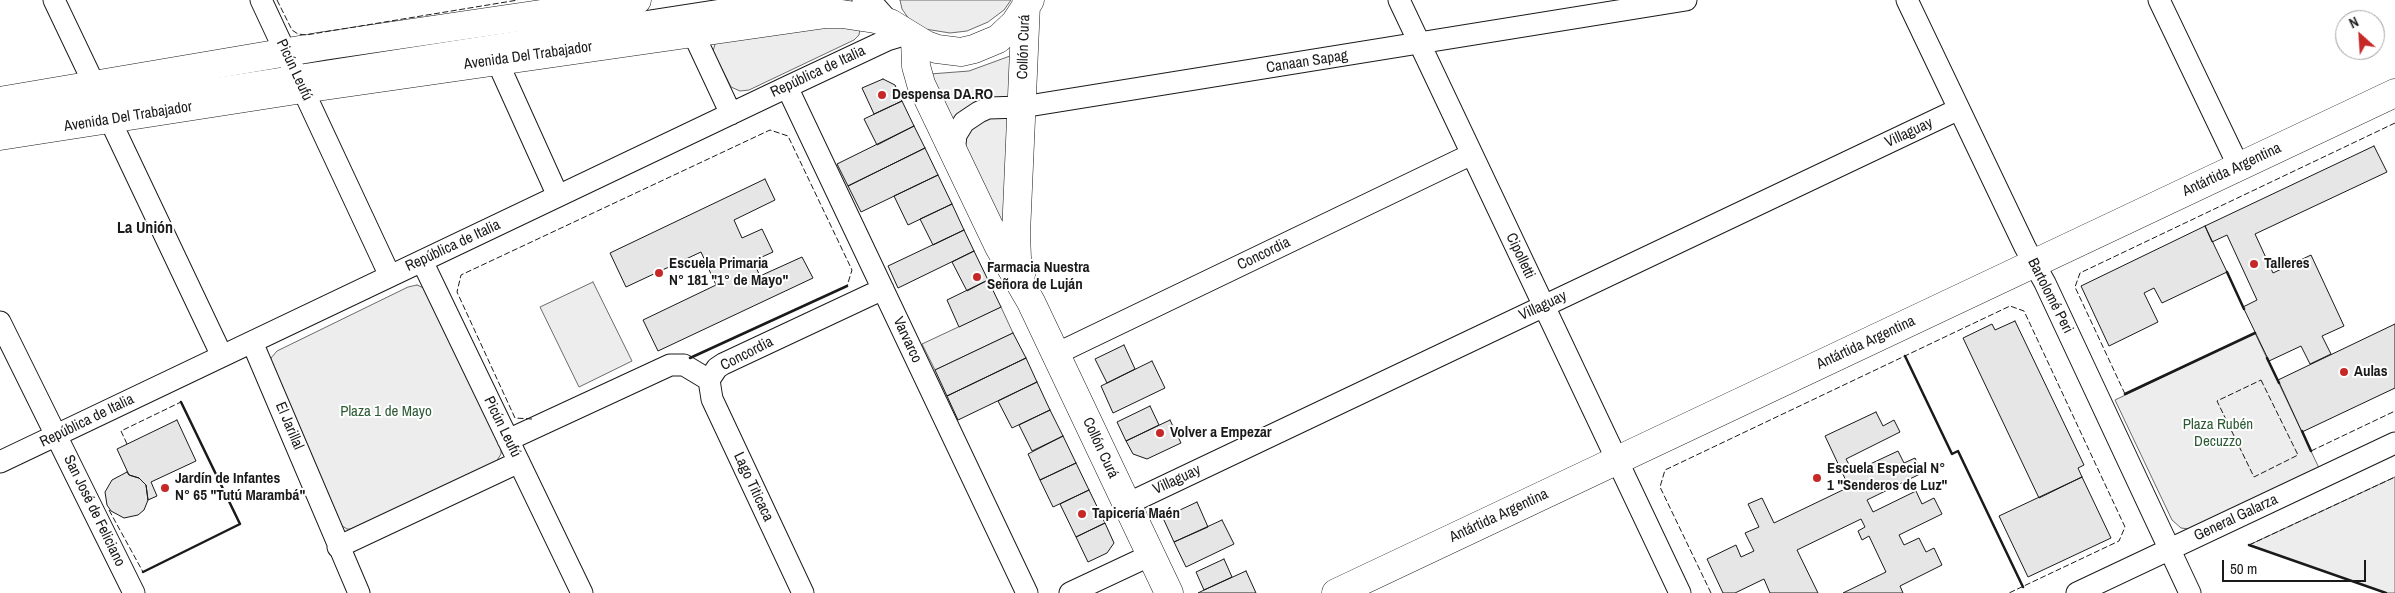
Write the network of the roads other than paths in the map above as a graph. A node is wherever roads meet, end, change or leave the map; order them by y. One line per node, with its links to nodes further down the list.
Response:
1 (54, 0): 20 (street)
2 (261, 0): 19 (street, Picún Leufú)
3 (637, 0): 19 (main road, Avenida Del Trabajador)
4 (714, 0): 19 (street)
5 (786, 0): 19 (street)
6 (820, 0): 7 (street)
7 (838, 0)
8 (863, 0): 15 (street)
9 (1399, 0): 17 (street, Cipolletti)
10 (1686, 0): 17 (street, Canaan Sapag)
11 (1907, 0): 25 (street, Bartolomé Peri)
12 (2159, 0): 33 (street)
13 (1027, 3): 15 (main road, Avenida Del Trabajador); 24 (main road, Collón Curá)
14 (536, 23): 14 (street)
15 (900, 24): 16 (main road, Avenida Del Trabajador); 21 (street, República de Italia); 31 (main road, Collón Curá)
16 (693, 32): 18 (main road, Avenida Del Trabajador); 27 (street)
17 (1419, 44): 24 (street, Canaan Sapag); 32 (street, Cipolletti)
18 (497, 61): 19 (main road, Avenida Del Trabajador); 34 (street)
19 (295, 71): 20 (main road, Avenida Del Trabajador); 26 (street); 28 (main road, Avenida Del Trabajador); 29 (street); 37 (street, Picún Leufú)
20 (94, 86): 23 (main road, Avenida Del Trabajador)
21 (787, 87): 27 (street, República de Italia); 38 (street, Varvarco)
22 (2395, 93): 33 (main road, Antártida Argentina)
23 (0, 101)
24 (1022, 107): 31 (street, Canaan Sapag); 39 (main road, Collón Curá)
25 (1959, 109): 36 (street, Bartolomé Peri); 40 (street, Villaguay)
26 (0, 110)
27 (731, 114): 34 (street, República de Italia)
28 (110, 120): 30 (main road, Avenida Del Trabajador); 44 (street)
29 (0, 122)
30 (0, 136)
31 (954, 153): 39 (main road, Collón Curá)
32 (1472, 154): 40 (street, Cipolletti); 43 (street, Concordia)
33 (2239, 167): 36 (main road, Antártida Argentina)
34 (558, 196): 35 (street, República de Italia)
35 (422, 261): 37 (street, República de Italia); 47 (street, Picún Leufú)
36 (2034, 263): 49 (main road, Antártida Argentina); 54 (street, Bartolomé Peri)
37 (390, 276): 42 (street, República de Italia)
38 (883, 289): 45 (street, Concordia); 60 (street, Varvarco)
39 (1030, 302): 43 (main road, Collón Curá)
40 (1544, 306): 49 (street, Cipolletti); 52 (street, Villaguay)
41 (0, 322): 46 (street, San José de Feliciano)
42 (252, 342): 44 (street, República de Italia); 53 (street, El Jarillal)
43 (1056, 354): 52 (main road, Collón Curá)
44 (222, 356): 46 (street, República de Italia)
45 (709, 380): 47 (street, Concordia); 59 (street, Lago Titicaca)
46 (54, 436): 50 (street, República de Italia); 56 (street, San José de Feliciano)
47 (508, 440): 51 (street, Picún Leufú)
48 (2395, 443): 54 (street, General Galarza)
49 (1617, 460): 63 (main road, Antártida Argentina); 64 (street, Cipolletti)
50 (0, 462)
51 (519, 462): 53 (street); 58 (street, Picún Leufú)
52 (1127, 504): 55 (main road, Collón Curá)
53 (338, 547): 57 (street, El Jarillal)
54 (2170, 549): 65 (street, General Galarza); 66 (street, Bartolomé Peri)
55 (1151, 554): 61 (street); 62 (main road, Collón Curá)
56 (134, 593)
57 (359, 593)
58 (582, 593)
59 (803, 593)
60 (1027, 593)
61 (1070, 593)
62 (1169, 593)
63 (1336, 593)
64 (1680, 593)
65 (2077, 593)
66 (2190, 593)

